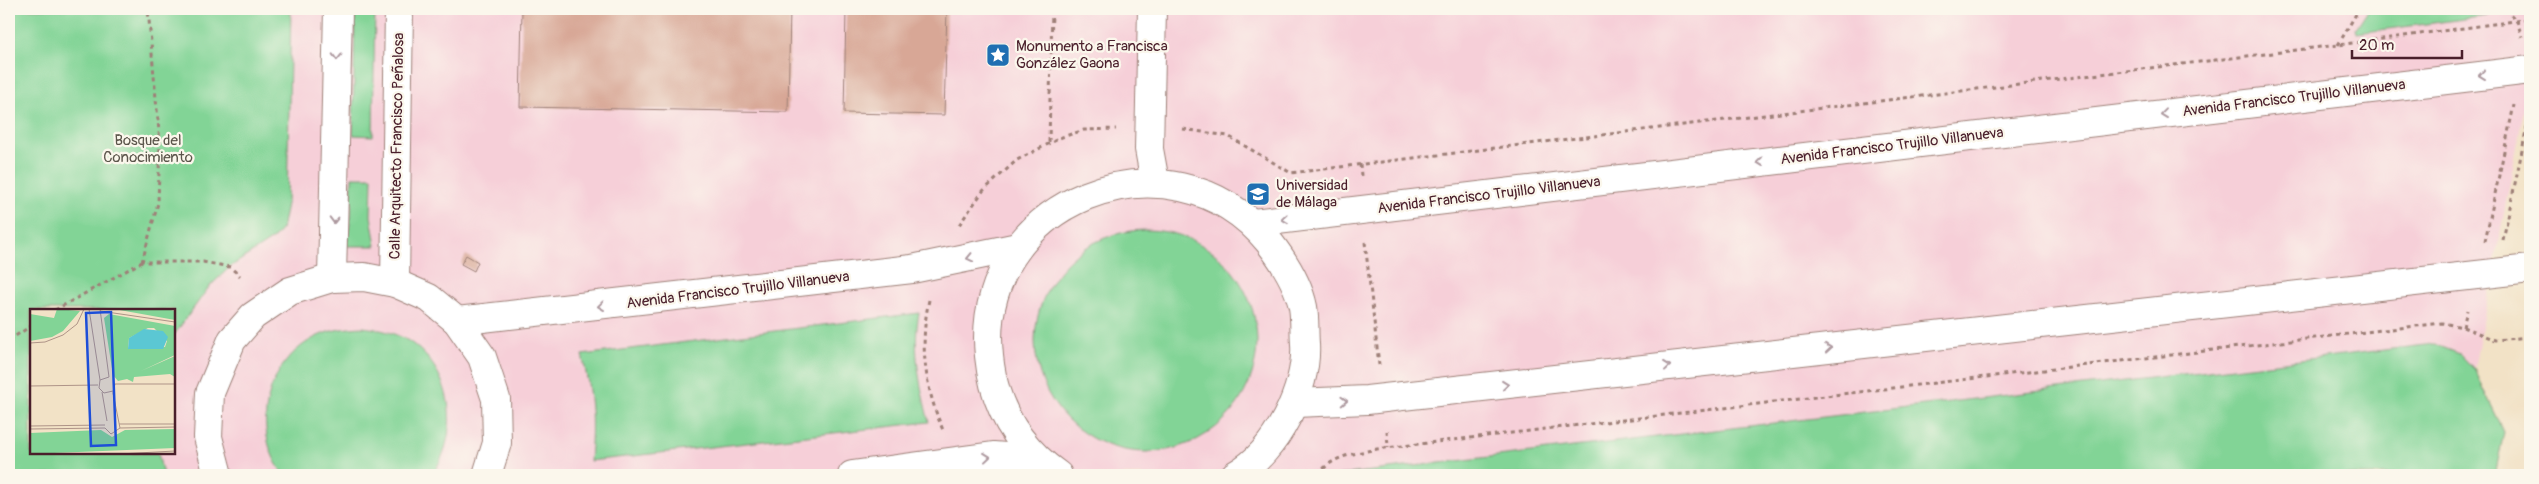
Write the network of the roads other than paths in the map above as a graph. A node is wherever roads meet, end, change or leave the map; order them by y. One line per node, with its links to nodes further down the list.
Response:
1 (338, 9): 9 (street, one-way to 9)
2 (399, 9): 10 (street, Calle Arquitecto Francisco Peñalosa)
3 (1152, 9): 5 (street)
4 (2525, 70): 6 (street, Avenida Francisco Trujillo Villanueva, one-way to 6)
5 (1155, 182): 6 (street); 7 (street)
6 (1253, 222): 12 (street)
7 (1018, 247): 11 (street, Avenida Francisco Trujillo Villanueva, one-way to 11); 13 (street)
8 (2530, 269): 12 (street, one-way to 8)
9 (332, 278): 10 (street); 14 (street)
10 (396, 283): 11 (street)
11 (457, 321): 15 (street)
12 (1295, 403): 18 (street)
13 (1036, 459): 16 (street, one-way to 13); 17 (street)
14 (218, 475)
15 (487, 475)
16 (852, 475)
17 (1058, 475)
18 (1235, 475)

